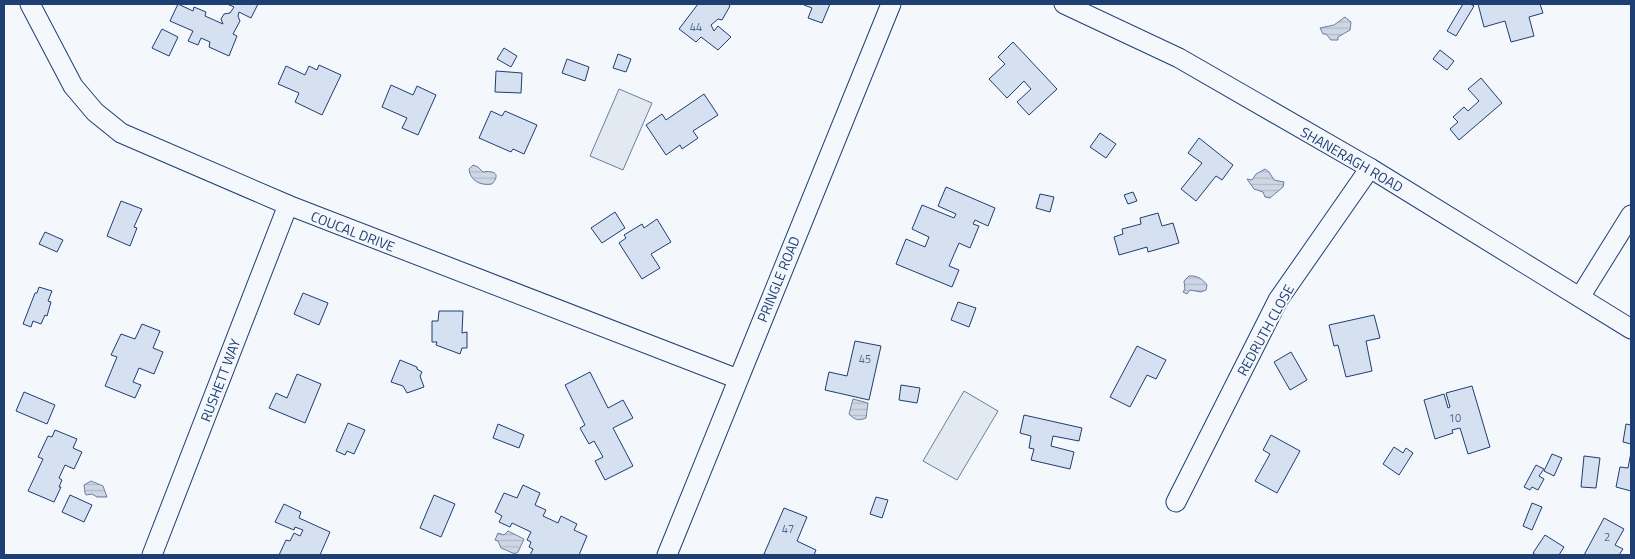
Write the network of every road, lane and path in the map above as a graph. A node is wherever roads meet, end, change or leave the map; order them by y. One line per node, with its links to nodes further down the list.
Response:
1 (30, 4): 5 (street, COUCAL DRIVE)
2 (891, 4): 9 (street, PRINGLE ROAD)
3 (1064, 4): 4 (street, SHANERAGH ROAD)
4 (1370, 168): 7 (street, SHANERAGH ROAD); 10 (street, REDRUTH CLOSE)
5 (288, 205): 9 (street, COUCAL DRIVE); 11 (street, RUSHETT WAY)
6 (1631, 215): 7 (street)
7 (1580, 297): 8 (street, SHANERAGH ROAD)
8 (1631, 329)
9 (738, 379): 12 (street, PRINGLE ROAD)
10 (1176, 502)
11 (152, 555)
12 (667, 555)

